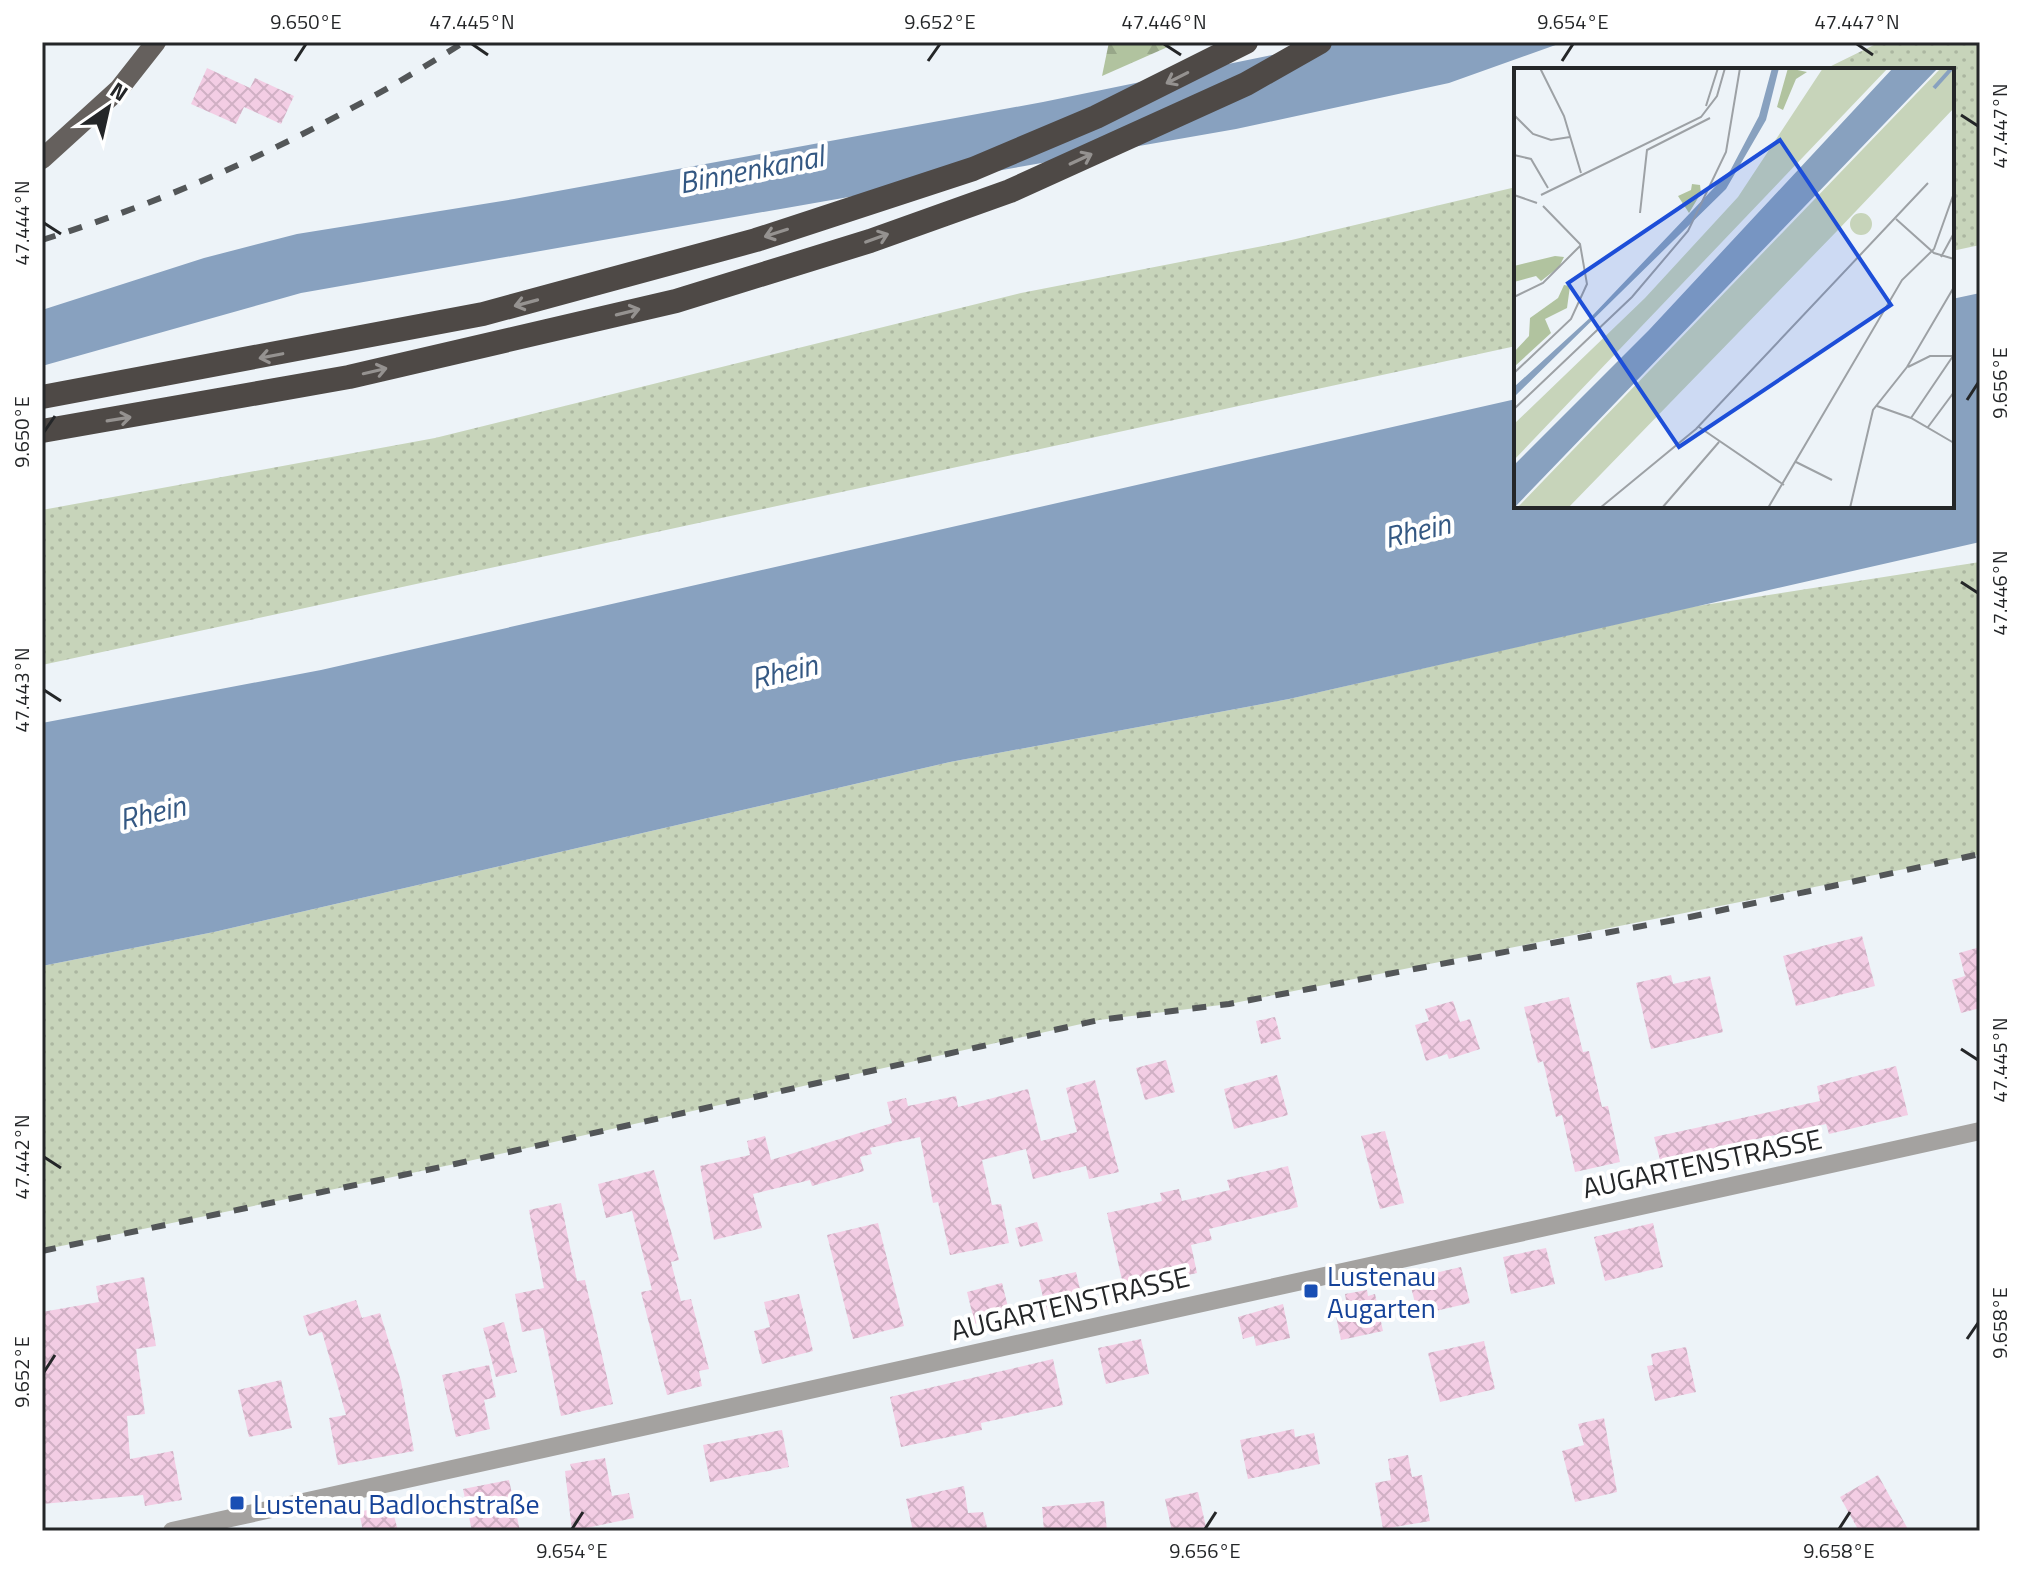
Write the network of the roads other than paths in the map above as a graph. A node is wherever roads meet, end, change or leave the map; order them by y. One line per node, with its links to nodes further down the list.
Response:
1 (156, 42): 4 (main road)
2 (1246, 42): 5 (highway, one-way to 5)
3 (1320, 42): 6 (highway, one-way to 3)
4 (42, 159)
5 (42, 397)
6 (42, 431)
7 (1980, 1131): 8 (street, AUGARTENSTRASSE)
8 (221, 1527): 9 (street, AUGARTENSTRASSE)
9 (172, 1531)

